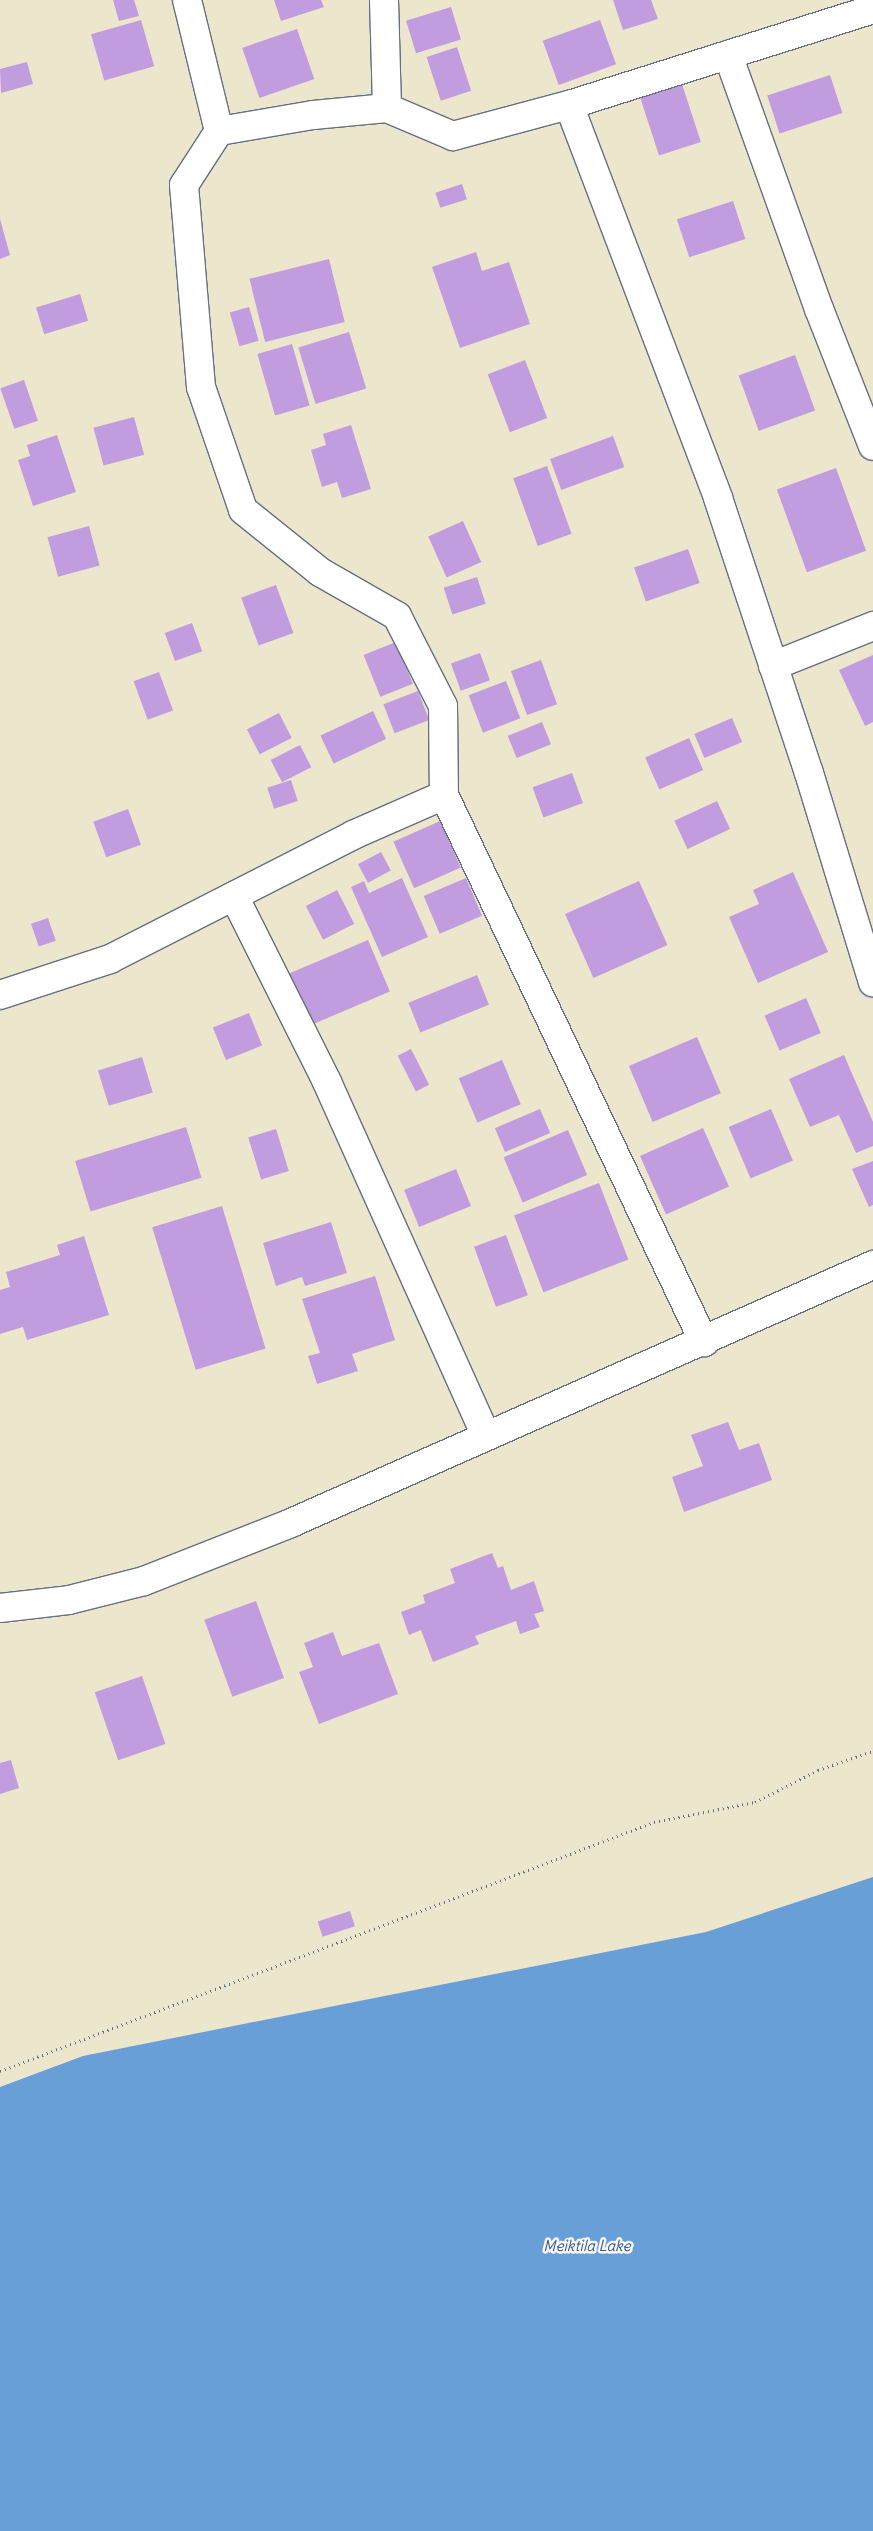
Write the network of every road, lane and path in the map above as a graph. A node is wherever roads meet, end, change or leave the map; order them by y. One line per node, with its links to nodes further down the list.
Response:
1 (187, 0): 7 (street)
2 (384, 0): 6 (street)
3 (873, 9): 4 (street)
4 (728, 55): 5 (street); 8 (street)
5 (569, 105): 6 (street); 10 (street)
6 (387, 108): 7 (street)
7 (219, 131): 11 (street)
8 (873, 446)
9 (873, 626): 10 (street)
10 (774, 666): 13 (street)
11 (444, 795): 12 (street); 16 (street)
12 (234, 896): 14 (street); 17 (street)
13 (873, 982)
14 (0, 995)
15 (873, 1265): 16 (street)
16 (704, 1342): 17 (street)
17 (486, 1436): 18 (street)
18 (0, 1608)
19 (873, 1751): 20 (path)
20 (0, 2071)

